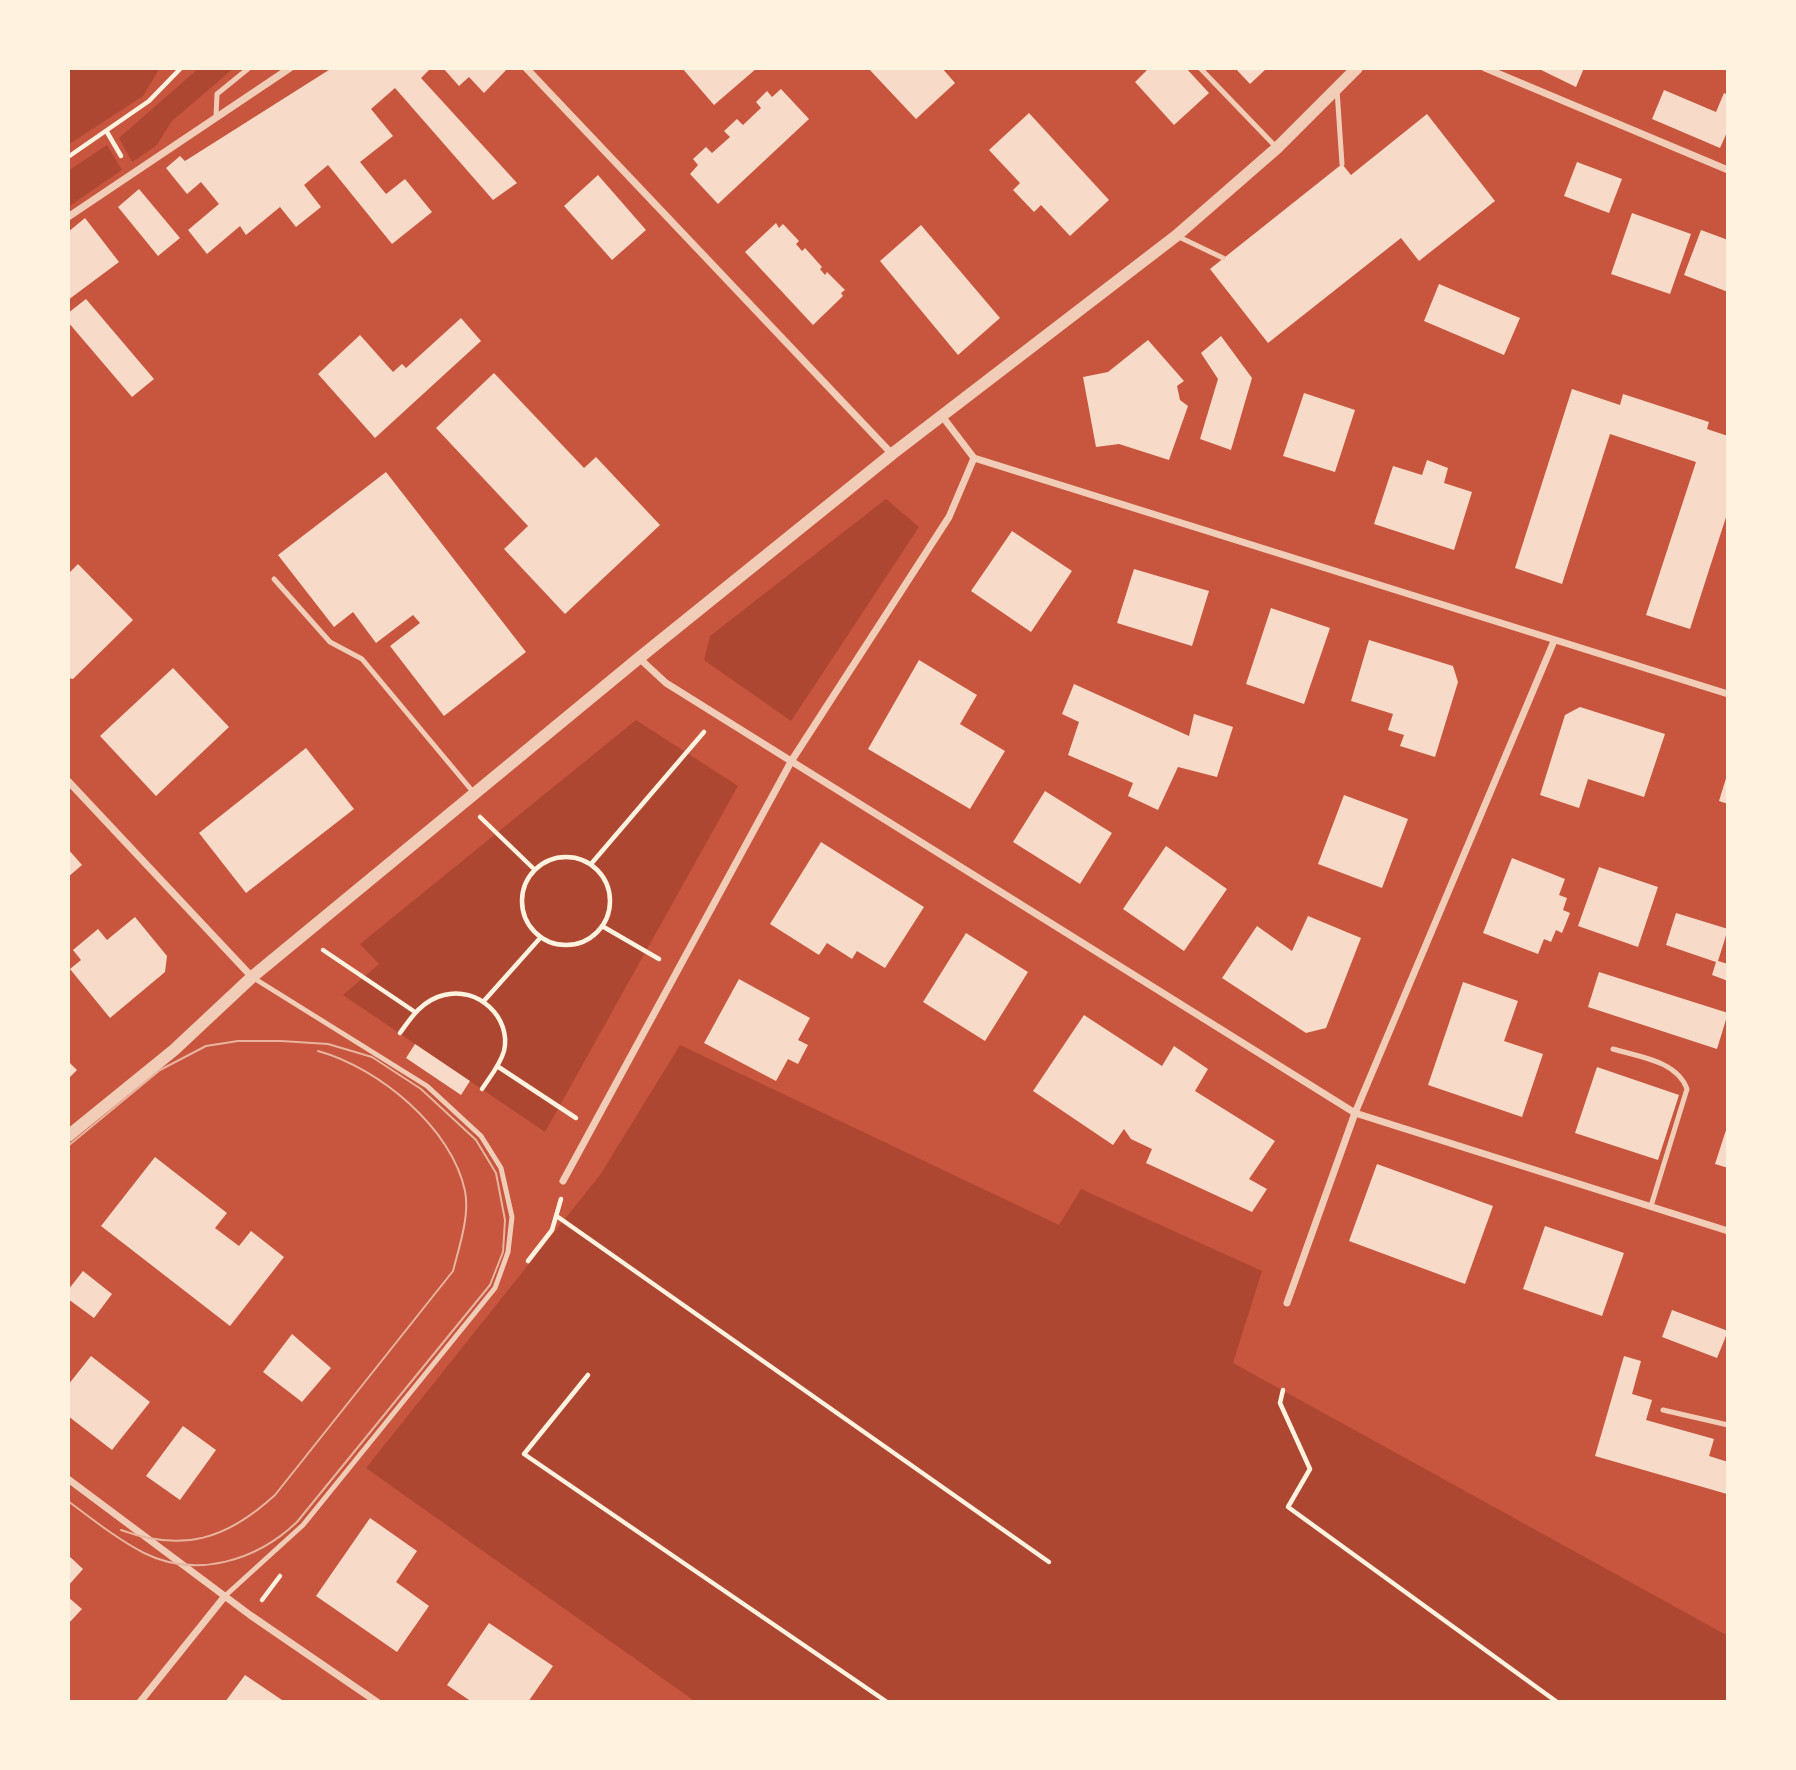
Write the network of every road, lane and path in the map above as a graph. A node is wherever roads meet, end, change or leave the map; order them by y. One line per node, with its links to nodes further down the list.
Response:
1 (181, 68): 11 (path)
2 (249, 68): 9 (lane)
3 (290, 68): 9 (street)
4 (526, 68): 18 (street)
5 (1200, 68): 10 (lane)
6 (1357, 68): 8 (street)
7 (1485, 68): 13 (street)
8 (1337, 89): 10 (street); 12 (lane)
9 (216, 117): 14 (street)
10 (1277, 148): 15 (street)
11 (68, 157)
12 (1342, 164)
13 (1728, 170)
14 (68, 217)
15 (1176, 236): 16 (lane); 17 (street)
16 (1223, 258)
17 (942, 416): 18 (street); 19 (street)
18 (892, 454): 22 (street)
19 (974, 458): 21 (street); 25 (street)
20 (274, 579): 27 (lane)
21 (1554, 641): 23 (street); 41 (street)
22 (639, 658): 24 (street); 27 (street)
23 (1728, 694)
24 (718, 715): 25 (street); 28 (path)
25 (792, 760): 33 (street); 41 (street)
26 (68, 781): 34 (street)
27 (469, 798): 29 (path); 31 (street)
28 (591, 864): 29 (path); 30 (path)
29 (535, 870): 32 (path)
30 (602, 926): 32 (path); 33 (path)
31 (302, 936): 34 (street); 36 (path)
32 (541, 937): 35 (path)
33 (678, 970): 42 (street)
34 (253, 977): 43 (street); 55 (lane)
35 (483, 1002): 36 (path); 39 (path)
36 (415, 1012): 37 (path)
37 (400, 1033)
38 (1613, 1049): 45 (lane)
39 (497, 1066): 40 (path); 42 (path)
40 (482, 1089)
41 (1355, 1113): 45 (street); 48 (street)
42 (592, 1128): 44 (street)
43 (68, 1136)
44 (563, 1181)
45 (1651, 1206): 47 (street)
46 (558, 1217): 54 (path)
47 (1728, 1231)
48 (1287, 1303)
49 (588, 1375): 58 (path)
50 (1283, 1390): 59 (path)
51 (1663, 1410): 52 (lane)
52 (1728, 1425)
53 (68, 1479): 55 (street)
54 (1049, 1562)
55 (225, 1596): 56 (street); 57 (street)
56 (140, 1702)
57 (377, 1702)
58 (887, 1702)
59 (1558, 1702)

